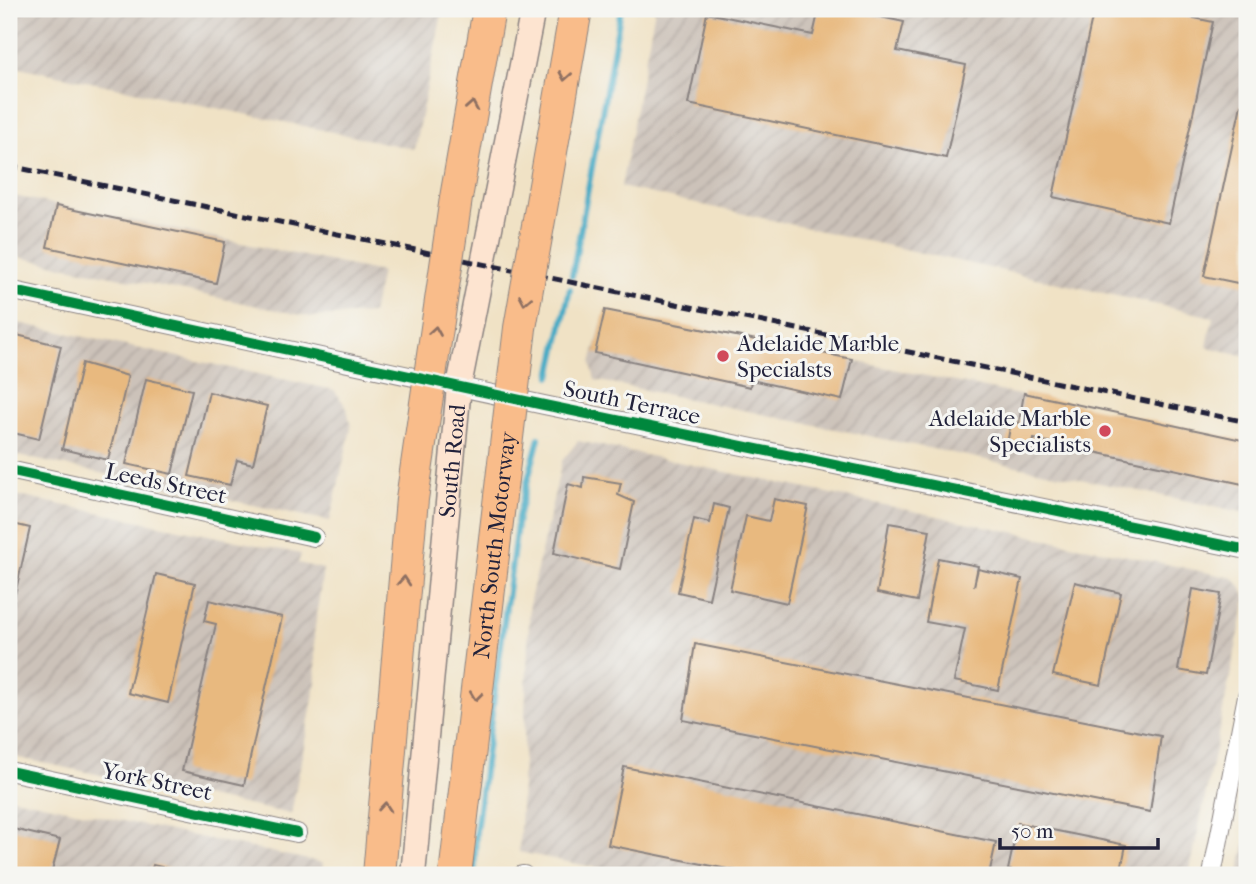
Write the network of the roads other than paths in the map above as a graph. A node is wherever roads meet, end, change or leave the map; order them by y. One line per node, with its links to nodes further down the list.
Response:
1 (489, 9): 12 (highway, one-way to 1, bridge)
2 (533, 9): 5 (main road, South Road)
3 (576, 9): 14 (highway, North South Motorway, one-way to 14, bridge)
4 (9, 290): 5 (street, South Terrace)
5 (459, 386): 8 (street, South Terrace); 13 (main road, South Road)
6 (9, 470): 7 (street, Leeds Street)
7 (314, 537)
8 (1247, 550)
9 (1247, 696): 15 (street)
10 (9, 771): 11 (street, York Street)
11 (297, 833)
12 (379, 875)
13 (413, 875)
14 (455, 875)
15 (1212, 875)

